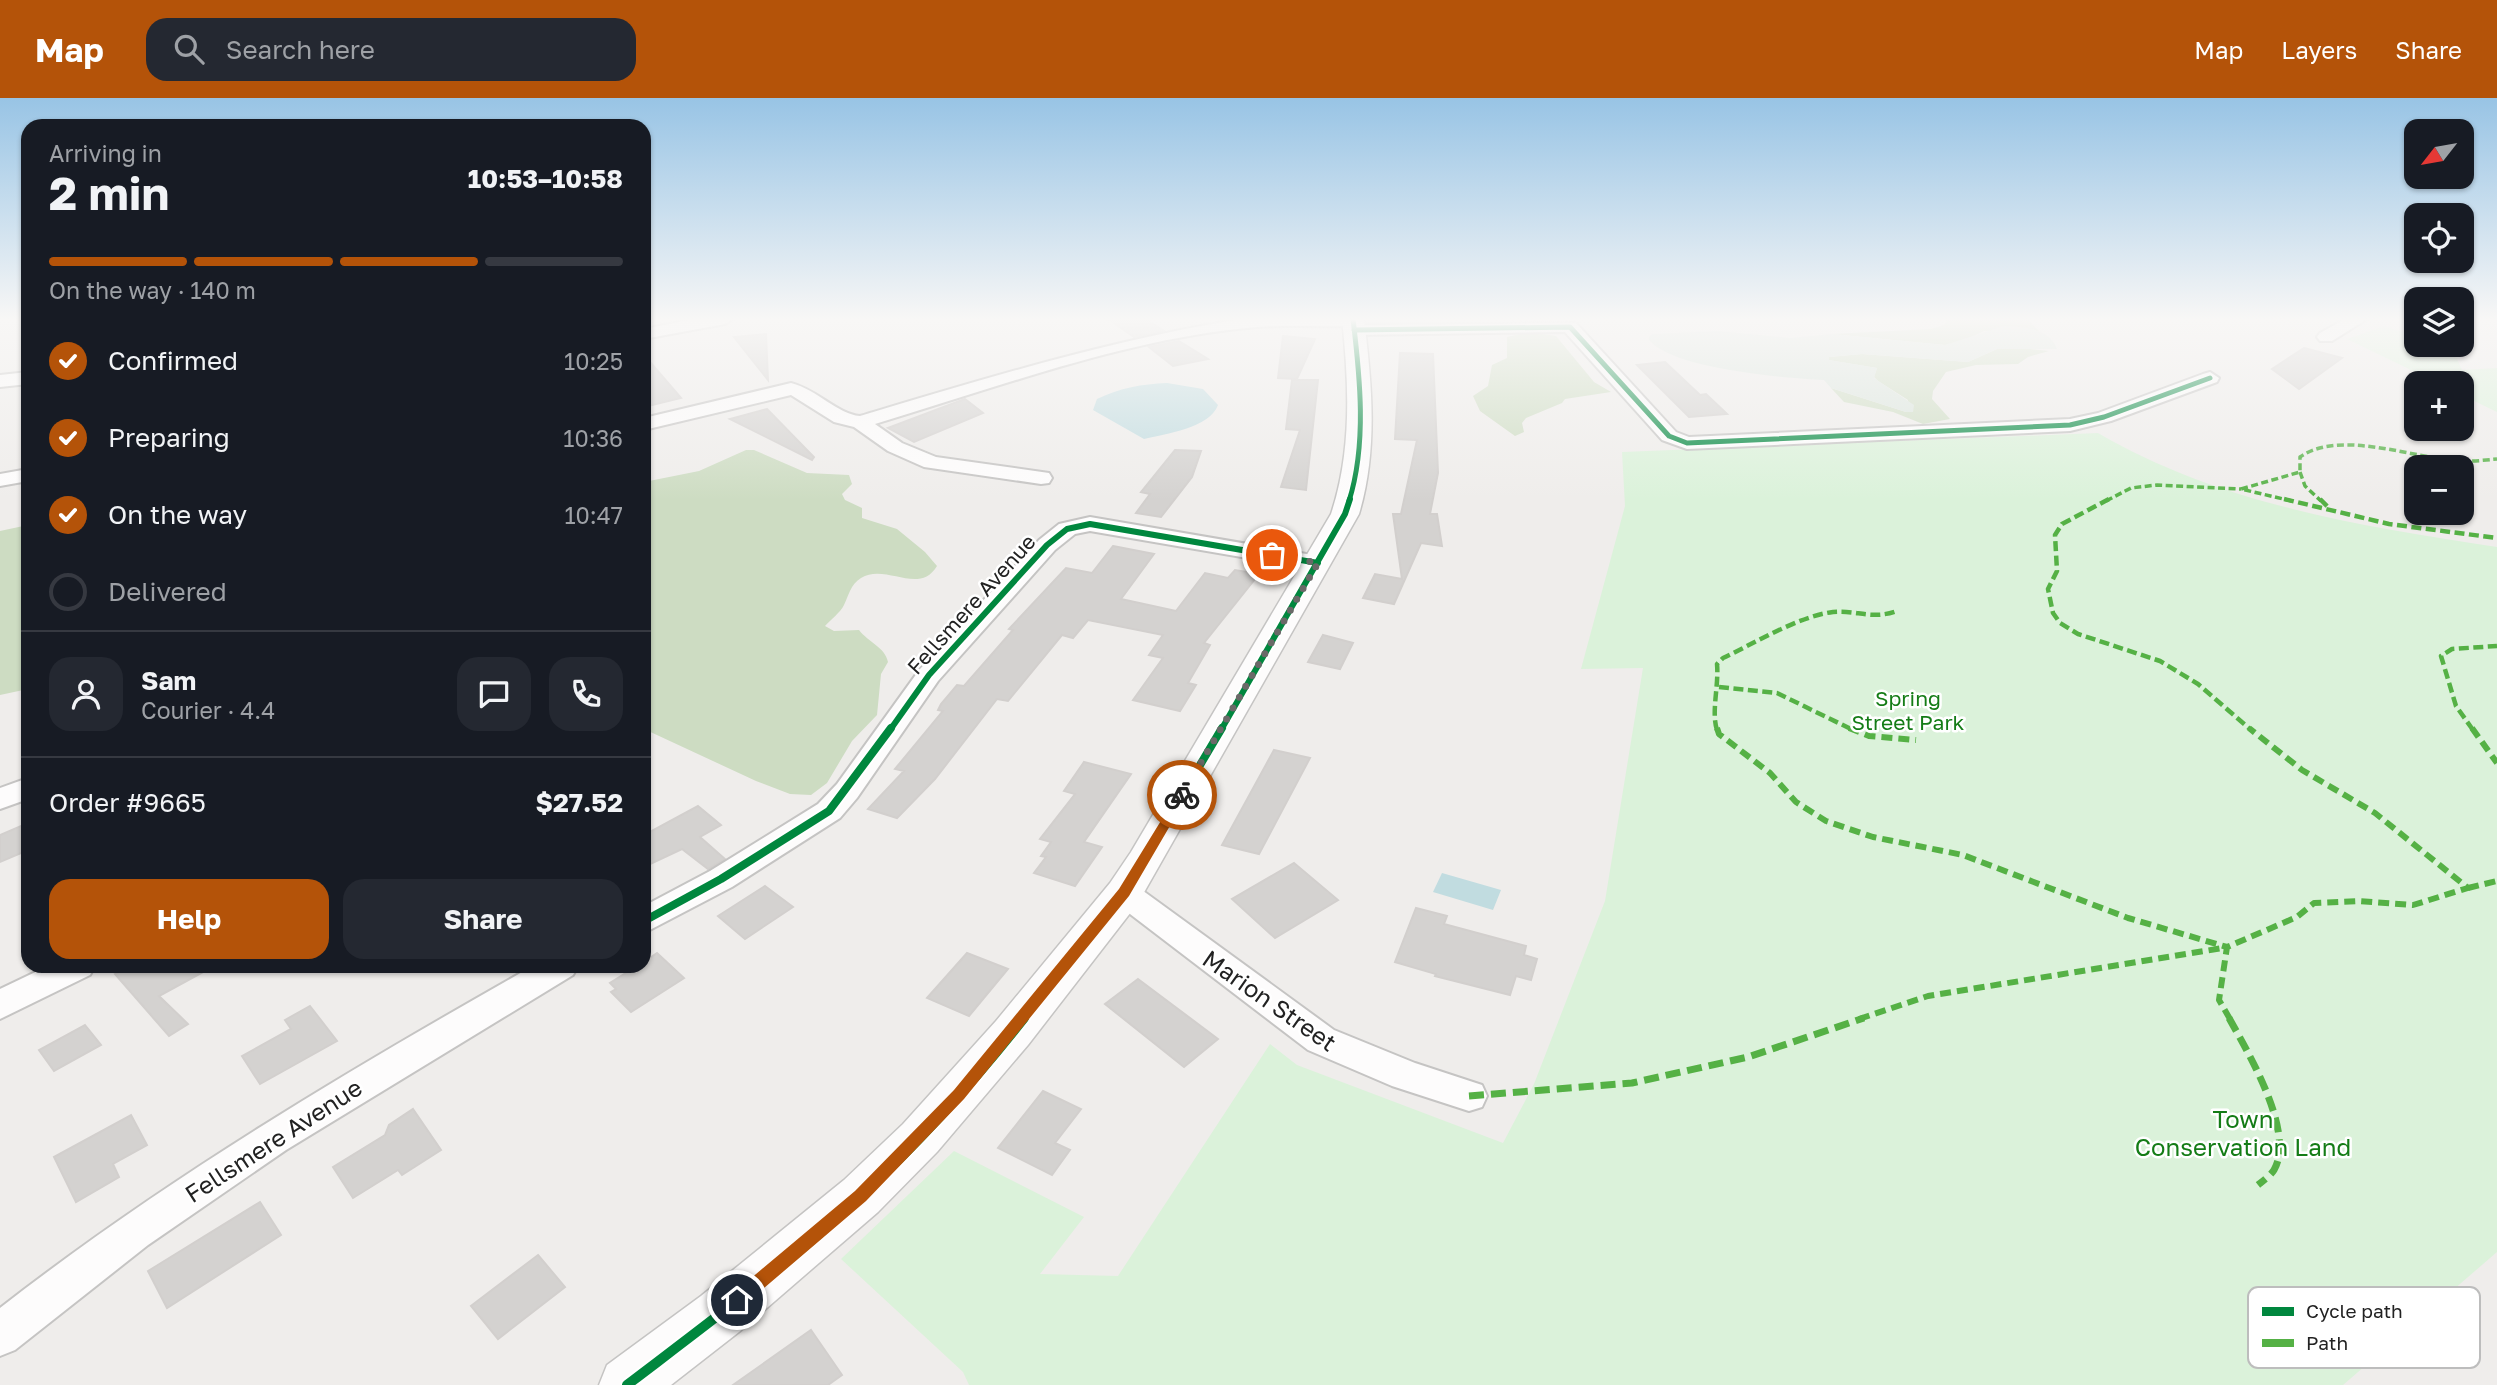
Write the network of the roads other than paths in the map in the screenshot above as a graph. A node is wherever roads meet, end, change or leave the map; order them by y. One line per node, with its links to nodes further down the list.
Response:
1 (21, 379): 6 (street)
2 (1004, 379): 8 (street)
3 (1354, 379): 12 (street)
4 (1617, 379): 5 (street)
5 (2207, 379)
6 (0, 382)
7 (651, 422): 8 (street)
8 (859, 422): 10 (street)
9 (21, 476): 11 (street)
10 (1041, 478)
11 (0, 480)
12 (1318, 563): 15 (street); 16 (street, Fellsmere Avenue)
13 (21, 791): 14 (street)
14 (0, 799)
15 (1124, 893): 20 (street, Marion Street); 22 (street)
16 (651, 917)
17 (64, 973): 19 (street)
18 (549, 973): 21 (street, Fellsmere Avenue)
19 (0, 1004)
20 (1469, 1096)
21 (0, 1335)
22 (626, 1385)

